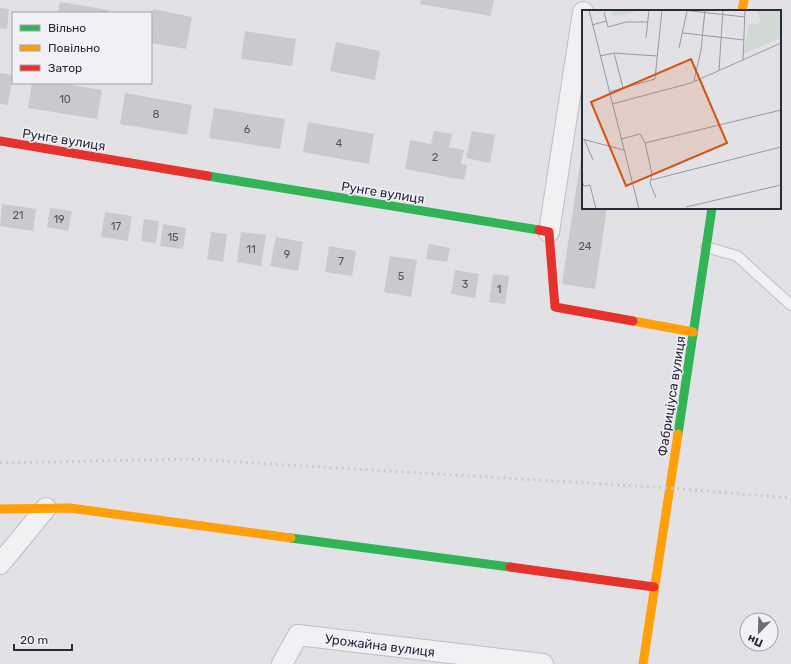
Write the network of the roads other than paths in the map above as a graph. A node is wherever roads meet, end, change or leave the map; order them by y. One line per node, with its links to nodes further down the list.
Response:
1 (589, 0): 3 (street)
2 (744, 0): 4 (street)
3 (584, 10)
4 (742, 10)
5 (582, 18): 8 (street)
6 (0, 142): 8 (street, Рунге вулиця)
7 (712, 209): 9 (street, Фабриціуса вулиця)
8 (549, 232): 11 (street)
9 (706, 247): 10 (lane); 11 (street, Фабриціуса вулиця)
10 (791, 305)
11 (693, 332): 15 (street, Фабриціуса вулиця)
12 (46, 508): 13 (street); 14 (street); 15 (street)
13 (0, 509)
14 (0, 564)
15 (654, 587): 18 (street, Фабриціуса вулиця)
16 (282, 664): 17 (street, Урожайна вулиця)
17 (537, 664)
18 (643, 664)

